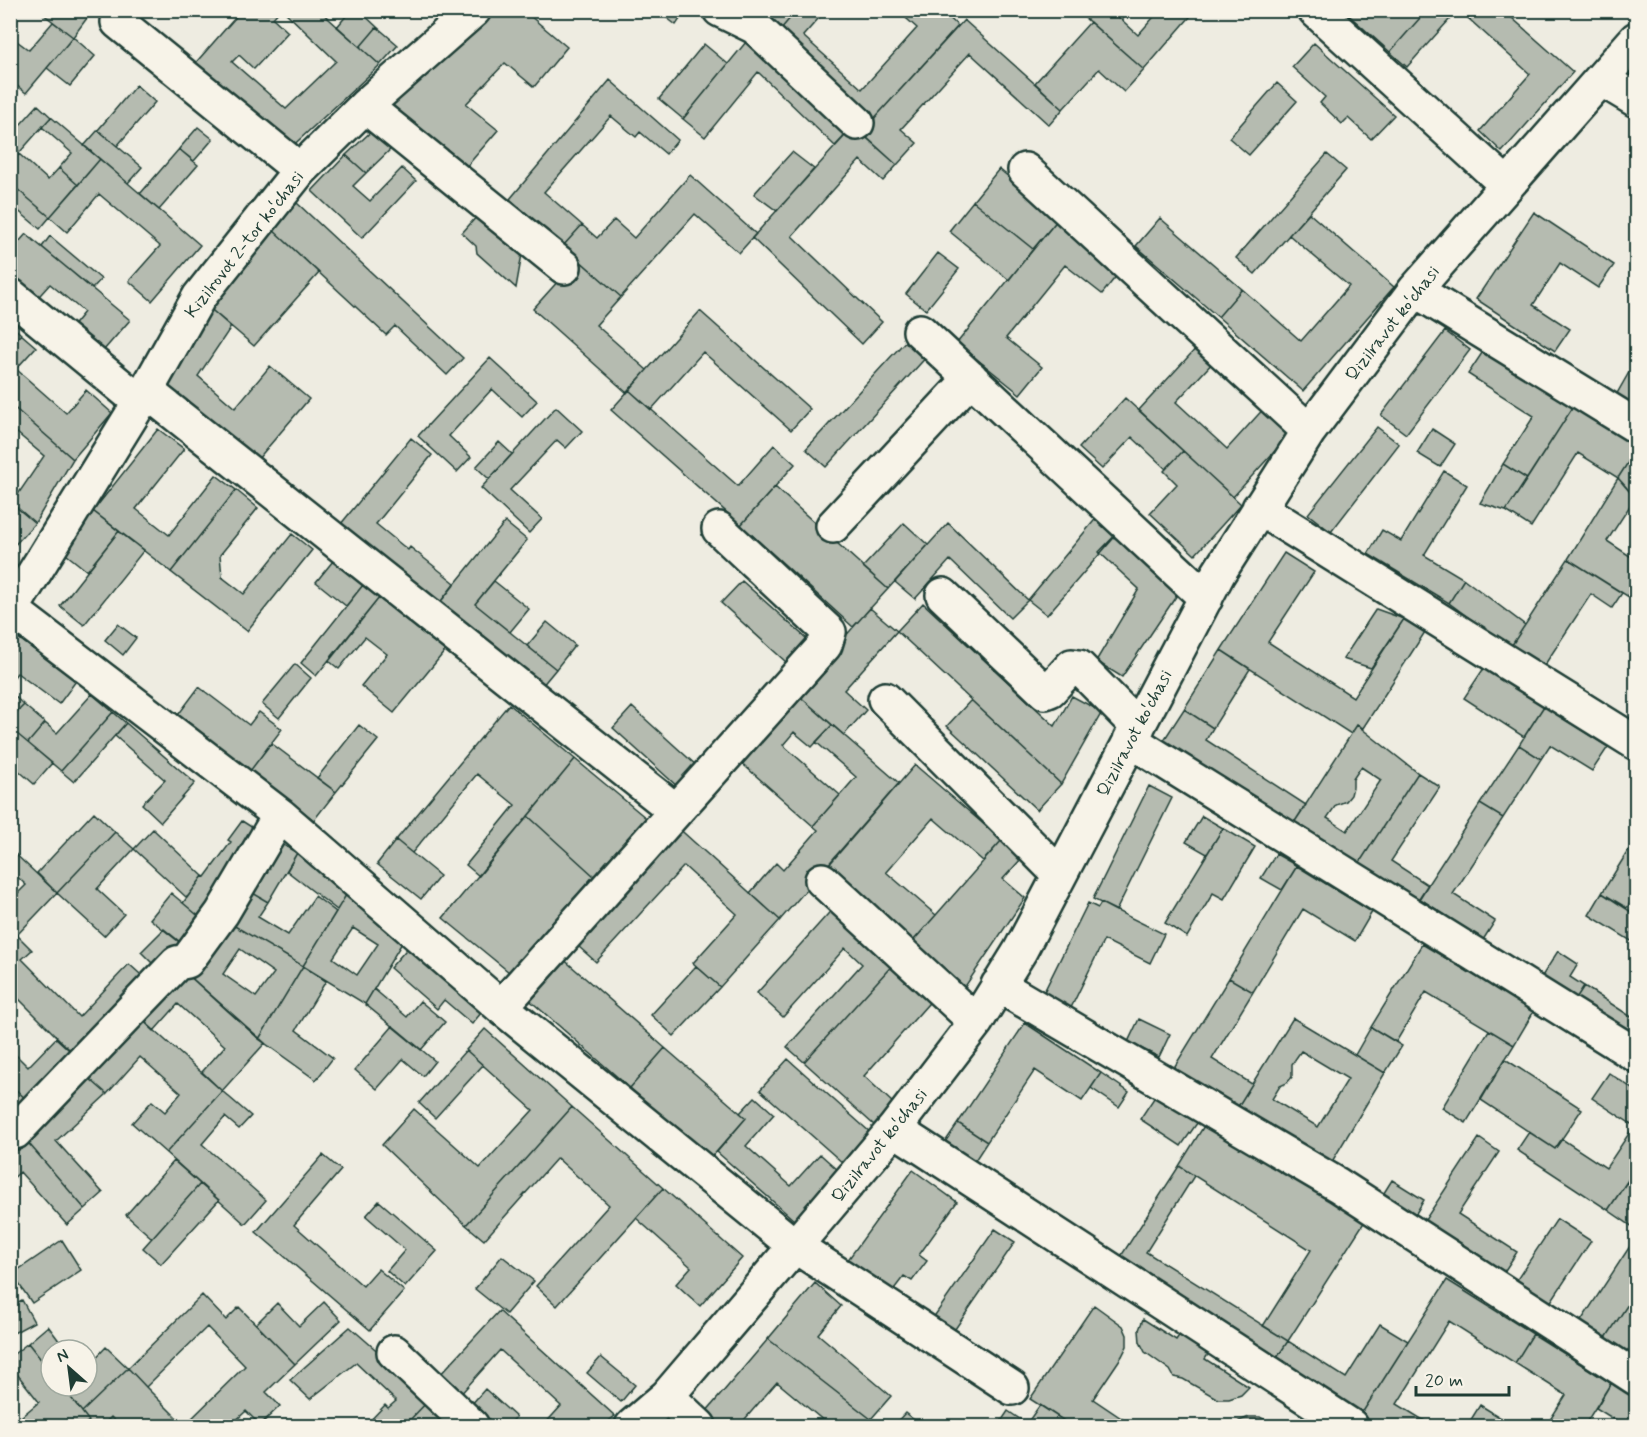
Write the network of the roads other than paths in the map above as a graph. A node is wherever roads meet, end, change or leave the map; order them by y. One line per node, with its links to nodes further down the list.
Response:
1 (474, 10): 8 (street, Kizilrovot 2-tor koʻchasi)
2 (720, 10): 9 (street)
3 (1316, 10): 12 (street)
4 (118, 22): 10 (street)
5 (1636, 39): 6 (street, Qizilravot koʻchasi)
6 (1601, 79): 7 (street); 12 (street, Qizilravot koʻchasi)
7 (1636, 100)
8 (365, 106): 10 (street, Kizilrovot 2-tor koʻchasi); 13 (street)
9 (857, 123)
10 (300, 170): 18 (street, Kizilrovot 2-tor koʻchasi)
11 (1025, 170): 20 (street)
12 (1507, 185): 14 (street, Qizilravot koʻchasi)
13 (564, 267)
14 (1415, 290): 19 (street); 20 (street, Qizilravot koʻchasi)
15 (10, 295): 18 (street)
16 (920, 330): 17 (street)
17 (971, 378): 22 (street); 25 (street)
18 (142, 396): 26 (street, Kizilrovot 2-tor koʻchasi); 30 (street)
19 (1636, 426)
20 (1309, 431): 21 (street, Qizilravot koʻchasi)
21 (1259, 508): 25 (street, Qizilravot koʻchasi); 29 (street)
22 (832, 526)
23 (719, 529): 30 (street)
24 (943, 596): 28 (street)
25 (1206, 598): 28 (street, Qizilravot koʻchasi)
26 (11, 611): 31 (street)
27 (885, 699): 32 (street)
28 (1134, 733): 32 (street, Qizilravot koʻchasi); 37 (street)
29 (1636, 743)
30 (676, 811): 35 (street)
31 (280, 815): 35 (street); 39 (street)
32 (1060, 874): 34 (street, Qizilravot koʻchasi)
33 (822, 880): 36 (street)
34 (998, 985): 36 (street, Qizilravot koʻchasi); 42 (street)
35 (501, 1008): 40 (street)
36 (976, 1022): 38 (street, Qizilravot koʻchasi)
37 (1636, 1055)
38 (894, 1129): 40 (street, Qizilravot koʻchasi); 48 (street)
39 (15, 1132)
40 (795, 1246): 43 (street); 44 (street, Qizilravot koʻchasi)
41 (393, 1352): 45 (street)
42 (1636, 1378)
43 (1012, 1388)
44 (666, 1396): 46 (street, Qizilravot koʻchasi); 47 (street)
45 (472, 1426)
46 (632, 1426)
47 (699, 1426)
48 (1351, 1426)

